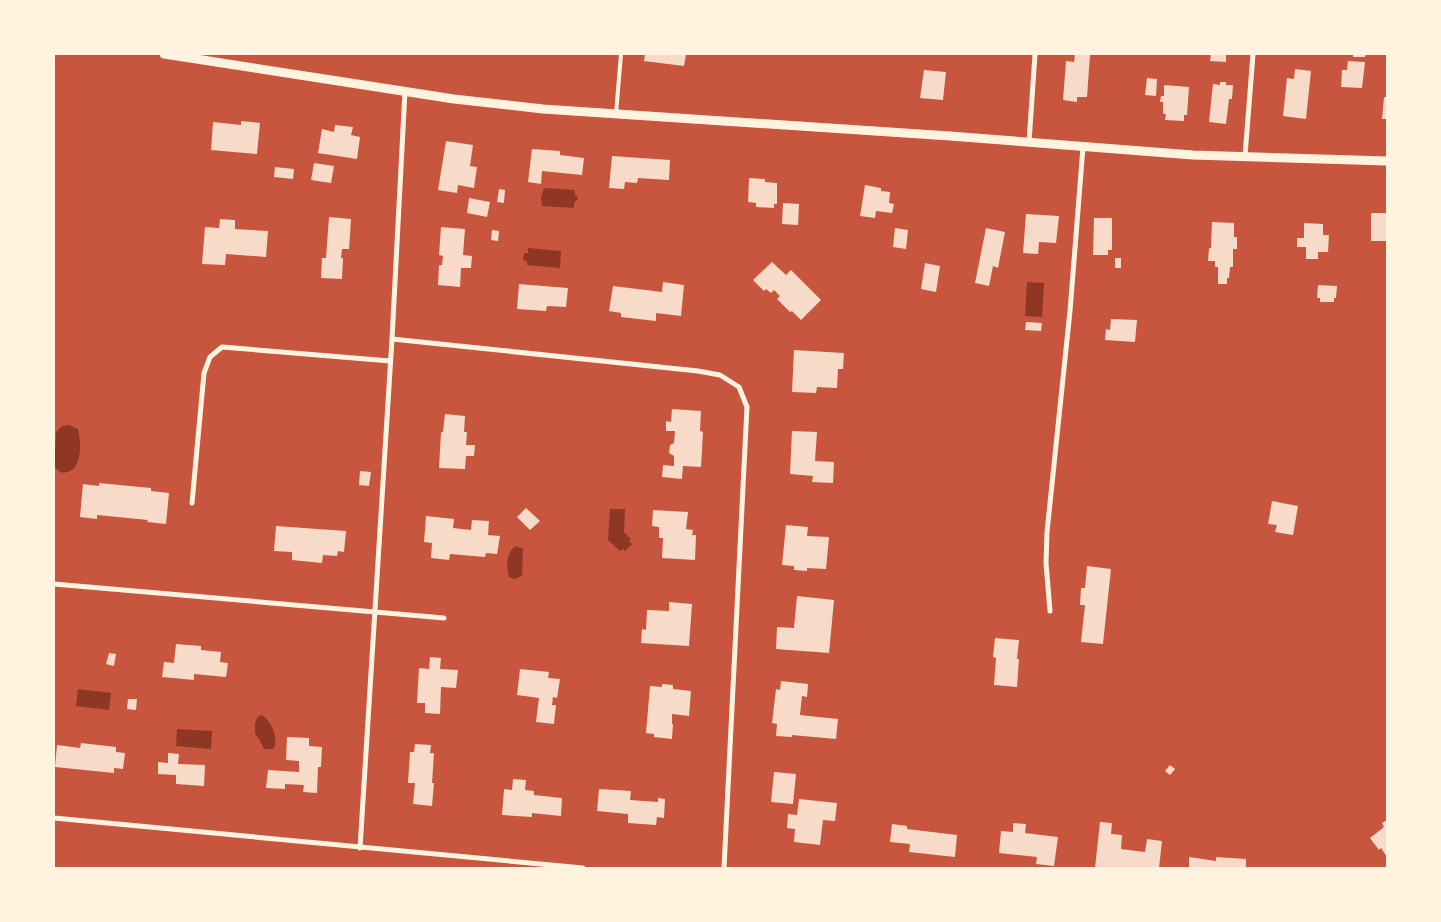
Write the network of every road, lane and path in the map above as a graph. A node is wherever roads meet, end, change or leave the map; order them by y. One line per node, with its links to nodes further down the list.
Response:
1 (164, 54): 5 (street)
2 (621, 54): 6 (lane)
3 (1034, 54): 7 (street)
4 (1253, 54): 9 (street)
5 (405, 91): 6 (street); 11 (street)
6 (616, 114): 7 (street)
7 (1029, 143): 8 (street)
8 (1083, 147): 9 (street); 16 (street)
9 (1245, 156): 10 (street)
10 (1387, 161)
11 (392, 339): 12 (street); 21 (street)
12 (390, 361): 13 (street); 15 (street)
13 (192, 502)
14 (54, 584): 15 (street)
15 (375, 611): 17 (street); 19 (street)
16 (1050, 611)
17 (444, 618)
18 (54, 818): 19 (street)
19 (360, 848): 20 (street)
20 (583, 868)
21 (724, 868)

